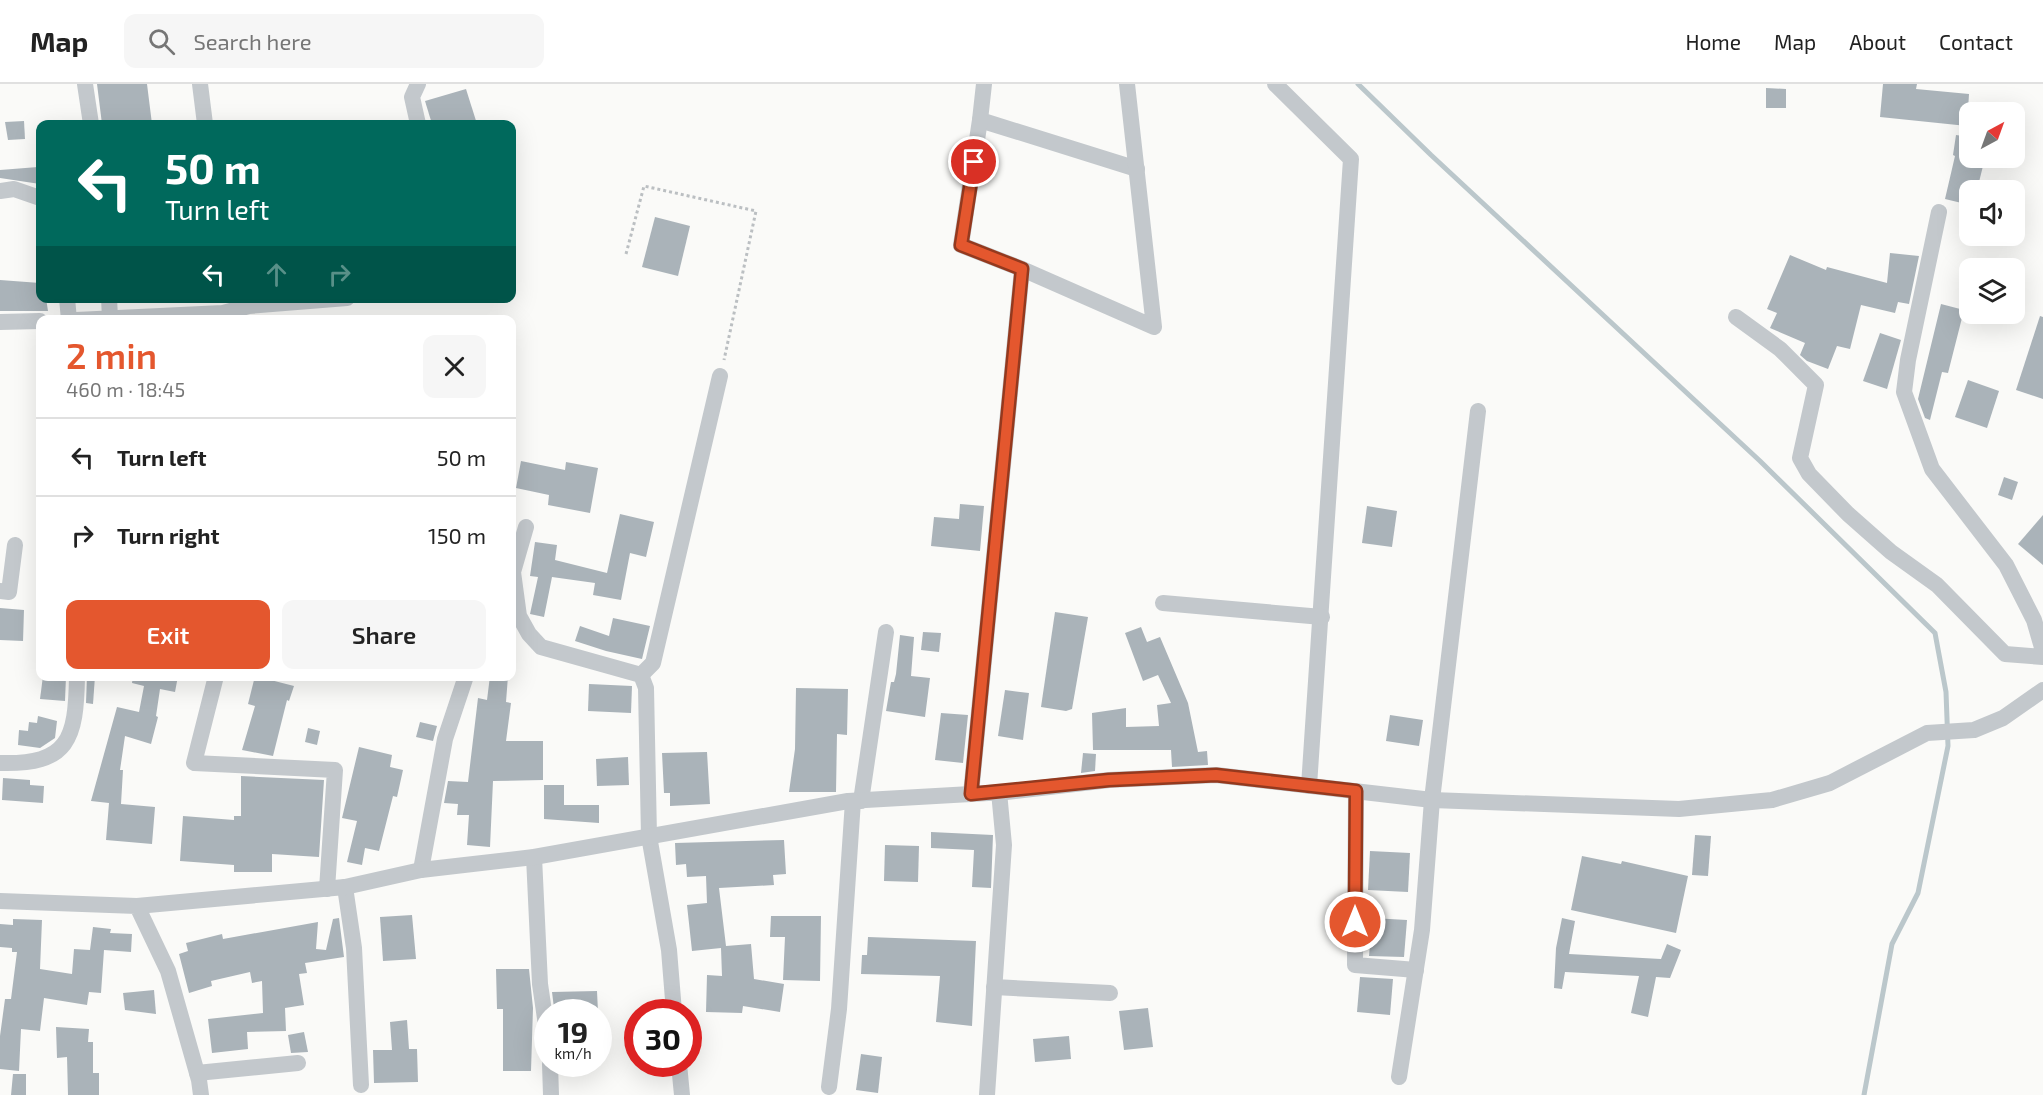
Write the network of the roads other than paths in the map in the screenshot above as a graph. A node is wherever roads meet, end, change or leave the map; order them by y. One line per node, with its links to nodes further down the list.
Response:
1 (85, 84): 7 (street)
2 (200, 84): 8 (street)
3 (418, 84): 9 (street)
4 (984, 84): 10 (street)
5 (1127, 84): 11 (street)
6 (1275, 84): 29 (street)
7 (90, 120)
8 (204, 120)
9 (417, 120)
10 (980, 120): 11 (street); 15 (street)
11 (1137, 170): 15 (street)
12 (0, 191): 13 (street)
13 (36, 197)
14 (1939, 212): 31 (street)
15 (1022, 269): 42 (street)
16 (306, 303): 17 (street)
17 (178, 315)
18 (1736, 317): 32 (street)
19 (36, 321): 20 (street)
20 (0, 322)
21 (720, 376): 33 (street)
22 (1478, 411): 43 (street)
23 (526, 527): 25 (street)
24 (15, 545): 26 (street)
25 (516, 562)
26 (0, 591)
27 (516, 594): 33 (street)
28 (1163, 603): 29 (street)
29 (1322, 618): 39 (street)
30 (886, 632): 44 (street)
31 (2043, 651)
32 (2043, 657)
33 (641, 675): 45 (street)
34 (76, 681): 38 (street)
35 (215, 681): 49 (street)
36 (464, 681): 47 (street)
37 (2043, 690): 43 (street)
38 (0, 763)
39 (1309, 786): 40 (street); 41 (street)
40 (1356, 791): 43 (street); 52 (street)
41 (999, 792): 42 (street); 53 (street)
42 (971, 794): 44 (street)
43 (1432, 800): 52 (street)
44 (857, 801): 45 (street); 63 (street)
45 (649, 836): 46 (street); 56 (street)
46 (534, 857): 47 (street); 55 (street)
47 (421, 870): 48 (street)
48 (345, 887): 49 (street); 62 (street)
49 (327, 889): 51 (street)
50 (0, 901): 51 (street)
51 (137, 906): 58 (street)
52 (1416, 970): 61 (street)
53 (994, 987): 54 (street); 67 (street)
54 (1110, 993)
55 (542, 999)
56 (674, 999)
57 (298, 1063): 58 (street)
58 (197, 1073): 64 (street)
59 (550, 1077): 65 (street)
60 (680, 1077): 66 (street)
61 (1399, 1077)
62 (361, 1085)
63 (830, 1088)
64 (201, 1095)
65 (551, 1095)
66 (682, 1095)
67 (987, 1095)

